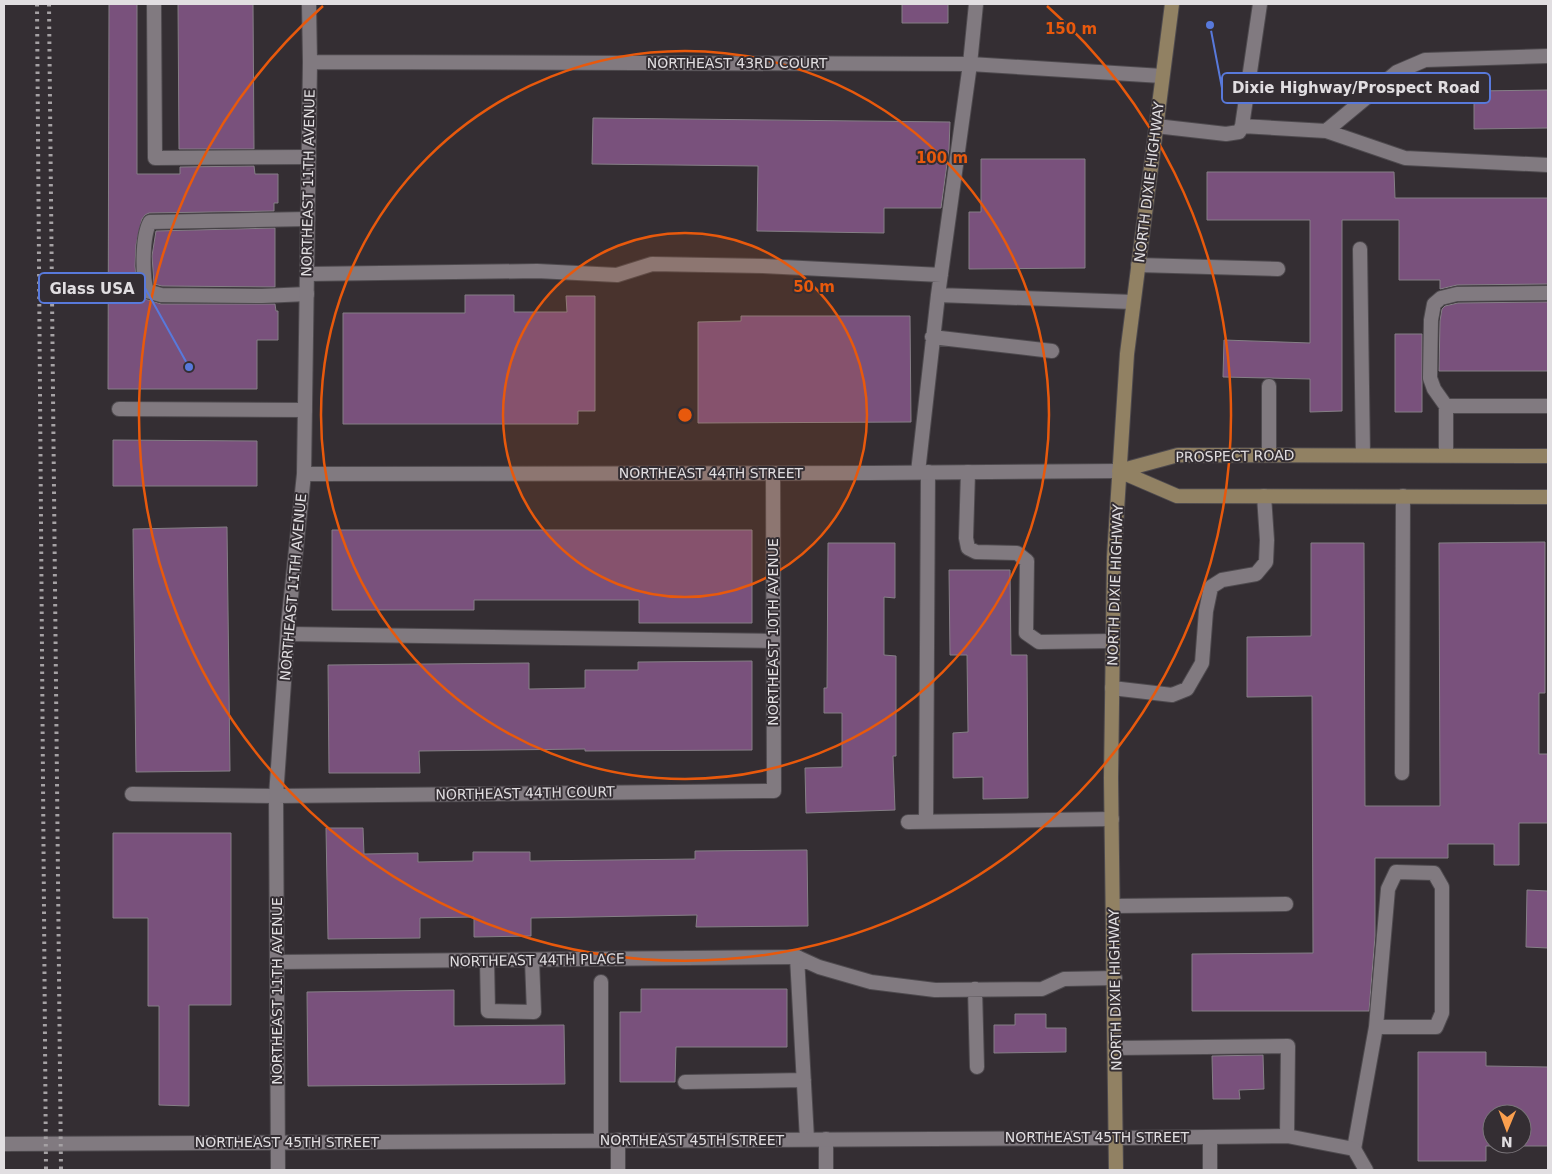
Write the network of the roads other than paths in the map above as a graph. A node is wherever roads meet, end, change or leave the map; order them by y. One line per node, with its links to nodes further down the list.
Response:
1 (154, 4): 13 (street)
2 (309, 4): 7 (street, NORTHEAST 11TH AVENUE)
3 (976, 4): 8 (street)
4 (1172, 4): 9 (main road, NORTH DIXIE HIGHWAY)
5 (1260, 4): 11 (street)
6 (1548, 56): 12 (street)
7 (310, 62): 8 (street, NORTHEAST 43RD COURT); 13 (street, NORTHEAST 11TH AVENUE)
8 (970, 64): 9 (street, NORTHEAST 43RD COURT); 20 (street)
9 (1162, 76): 10 (main road, NORTH DIXIE HIGHWAY)
10 (1156, 126): 11 (street); 17 (main road, NORTH DIXIE HIGHWAY)
11 (1242, 126): 12 (street)
12 (1326, 131): 14 (street)
13 (309, 157): 15 (street, NORTHEAST 11TH AVENUE)
14 (1548, 165)
15 (308, 219): 19 (street, NORTHEAST 11TH AVENUE); 22 (street)
16 (1360, 249): 33 (street)
17 (1138, 265): 18 (street); 24 (main road, NORTH DIXIE HIGHWAY)
18 (1278, 269)
19 (307, 274): 20 (street); 22 (street, NORTHEAST 11TH AVENUE)
20 (941, 275): 23 (street)
21 (1548, 293): 28 (street)
22 (307, 294): 31 (street, NORTHEAST 11TH AVENUE)
23 (938, 295): 24 (street); 25 (street)
24 (1133, 302): 36 (main road, NORTH DIXIE HIGHWAY)
25 (932, 337): 26 (street); 37 (street)
26 (1052, 352)
27 (1269, 386): 32 (street)
28 (1446, 406): 29 (street); 34 (street)
29 (1548, 406)
30 (119, 409): 31 (street)
31 (305, 410): 40 (street, NORTHEAST 11TH AVENUE)
32 (1269, 454): 33 (main road, PROSPECT ROAD); 36 (main road, PROSPECT ROAD)
33 (1362, 455): 34 (main road, PROSPECT ROAD)
34 (1446, 455): 35 (main road, PROSPECT ROAD)
35 (1548, 456)
36 (1119, 471): 38 (street, NORTHEAST 44TH STREET); 41 (main road); 45 (main road, NORTH DIXIE HIGHWAY)
37 (923, 472): 38 (street, NORTHEAST 44TH STREET); 39 (street, NORTHEAST 44TH STREET); 54 (street)
38 (968, 472): 45 (street)
39 (773, 473): 40 (street, NORTHEAST 44TH STREET); 46 (street, NORTHEAST 10TH AVENUE)
40 (304, 474): 44 (street, NORTHEAST 11TH AVENUE)
41 (1264, 496): 42 (main road); 47 (street)
42 (1403, 496): 43 (main road); 48 (street)
43 (1548, 497)
44 (288, 634): 46 (street); 51 (street, NORTHEAST 11TH AVENUE)
45 (1112, 640): 47 (main road, NORTH DIXIE HIGHWAY)
46 (773, 642): 49 (street, NORTHEAST 10TH AVENUE)
47 (1112, 688): 52 (main road, NORTH DIXIE HIGHWAY)
48 (1402, 773)
49 (774, 791): 51 (street, NORTHEAST 44TH COURT)
50 (132, 794): 51 (street, NORTHEAST 44TH COURT)
51 (276, 796): 60 (street, NORTHEAST 11TH AVENUE)
52 (1112, 819): 54 (street); 56 (main road, NORTH DIXIE HIGHWAY)
53 (908, 822): 54 (street)
54 (926, 822)
55 (1286, 904): 56 (street)
56 (1113, 906): 61 (main road, NORTH DIXIE HIGHWAY)
57 (797, 957): 59 (street, NORTHEAST 44TH PLACE); 63 (street); 67 (street)
58 (487, 960): 59 (street, NORTHEAST 44TH PLACE); 59 (street); 60 (street, NORTHEAST 44TH PLACE)
59 (532, 960)
60 (277, 962): 76 (street, NORTHEAST 11TH AVENUE)
61 (1115, 978): 63 (street); 65 (main road, NORTH DIXIE HIGHWAY)
62 (602, 982): 74 (street)
63 (975, 990): 66 (street)
64 (1376, 1027): 64 (street); 78 (street)
65 (1115, 1048): 69 (street); 71 (main road, NORTH DIXIE HIGHWAY)
66 (977, 1067)
67 (804, 1080): 68 (street); 72 (street)
68 (685, 1082)
69 (1287, 1136): 70 (street, NORTHEAST 45TH STREET); 78 (street, NORTHEAST 45TH STREET)
70 (1210, 1137): 71 (street, NORTHEAST 45TH STREET); 83 (street)
71 (1116, 1138): 73 (street, NORTHEAST 45TH STREET); 82 (main road, NORTH DIXIE HIGHWAY)
72 (806, 1139): 73 (street, NORTHEAST 45TH STREET); 75 (street, NORTHEAST 45TH STREET)
73 (826, 1139): 81 (street)
74 (601, 1140): 75 (street, NORTHEAST 45TH STREET); 76 (street, NORTHEAST 45TH STREET)
75 (618, 1140): 80 (street)
76 (278, 1142): 77 (street, NORTHEAST 45TH STREET); 79 (street, NORTHEAST 11TH AVENUE)
77 (4, 1144)
78 (1354, 1149): 84 (street)
79 (278, 1170)
80 (618, 1170)
81 (826, 1170)
82 (1116, 1170)
83 (1210, 1170)
84 (1366, 1170)

